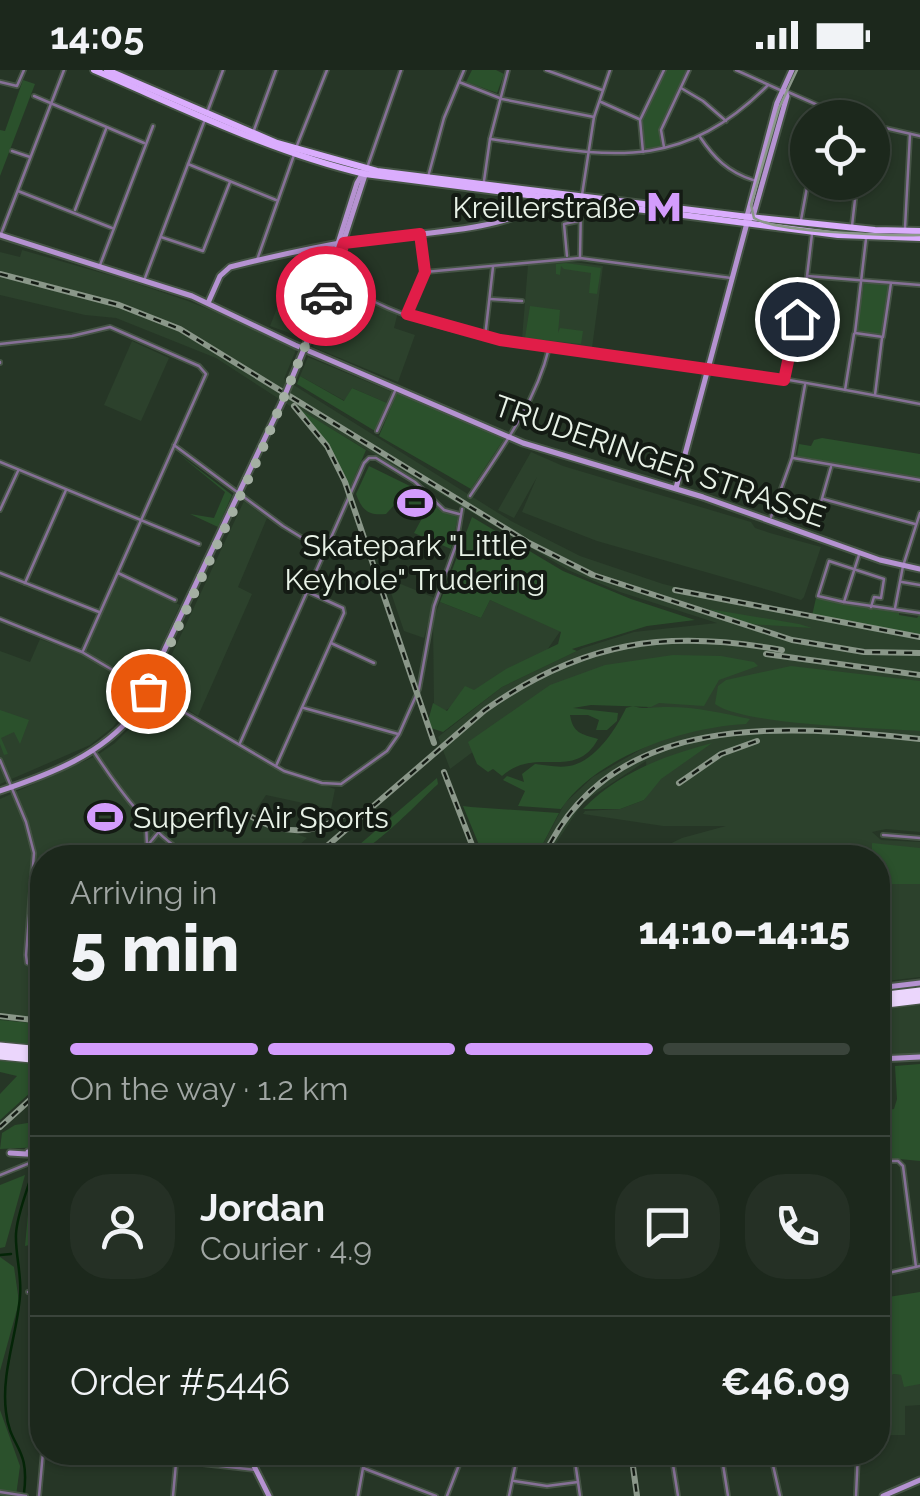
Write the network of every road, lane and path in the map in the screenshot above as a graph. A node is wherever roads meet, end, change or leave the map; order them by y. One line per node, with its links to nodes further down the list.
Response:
1 (24, 70): 17 (street)
2 (64, 70): 27 (street)
3 (94, 70): 28 (main road)
4 (107, 70): 28 (main road)
5 (223, 70): 28 (street)
6 (276, 70): 35 (street)
7 (326, 70): 43 (street)
8 (401, 70): 48 (street)
9 (464, 70): 18 (street)
10 (546, 70): 21 (street)
11 (610, 70): 21 (street)
12 (664, 70): 30 (street)
13 (689, 70): 20 (street)
14 (736, 70): 19 (street)
15 (792, 70): 22 (street)
16 (506, 71): 24 (street)
17 (0, 82)
18 (460, 82): 24 (street); 49 (street)
19 (768, 85): 22 (street); 31 (street)
20 (681, 88): 31 (street); 41 (street)
21 (603, 90): 26 (street)
22 (785, 91): 25 (street); 50 (street); 60 (street)
23 (34, 96): 27 (street)
24 (499, 98): 29 (street); 39 (street)
25 (806, 100)
26 (600, 101): 29 (street); 30 (street)
27 (51, 104): 33 (street); 46 (street)
28 (206, 116): 35 (main road); 43 (main road); 47 (street)
29 (594, 117): 44 (street)
30 (640, 120): 45 (street)
31 (727, 122): 38 (street)
32 (152, 126): 40 (street)
33 (107, 127): 40 (street); 59 (street)
34 (890, 129): 36 (street)
35 (253, 134): 43 (main road)
36 (910, 134): 37 (street); 65 (street)
37 (920, 136)
38 (700, 137): 41 (street); 50 (street)
39 (490, 139): 44 (street); 52 (street)
40 (146, 144): 63 (street)
41 (664, 149): 45 (street)
42 (12, 150): 46 (street)
43 (295, 152): 48 (main road); 56 (street)
44 (586, 152): 45 (street); 55 (street)
45 (644, 153)
46 (31, 158): 53 (street)
47 (188, 164): 51 (street); 70 (street)
48 (365, 172): 49 (main road); 54 (main road); 73 (street)
49 (428, 178): 52 (main road)
50 (755, 180): 60 (street)
51 (230, 182): 56 (street); 70 (street)
52 (484, 186): 54 (main road)
53 (18, 191): 59 (street); 69 (street)
54 (539, 195): 55 (main road); 68 (street)
55 (581, 199): 60 (main road); 61 (street)
56 (277, 200): 76 (street)
57 (804, 200): 62 (street)
58 (856, 200): 64 (street)
59 (74, 213): 63 (street)
60 (748, 218): 62 (main road); 67 (main road); 81 (street)
61 (580, 221): 74 (street); 75 (street)
62 (800, 221): 64 (main road)
63 (113, 228): 77 (street)
64 (852, 228): 65 (main road)
65 (904, 230): 66 (main road)
66 (920, 231)
67 (812, 232): 71 (main road); 80 (street)
68 (420, 234): 73 (street); 79 (street)
69 (0, 235): 77 (street, TRUDERINGER STRASSE)
70 (160, 237): 82 (street)
71 (866, 238): 72 (main road); 83 (street)
72 (920, 238)
73 (341, 243): 76 (street); 113 (street, bridge)
74 (567, 258): 75 (street); 78 (street)
75 (580, 258): 81 (street)
76 (257, 261): 89 (street)
77 (99, 266): 82 (street, TRUDERINGER STRASSE)
78 (493, 266): 79 (street); 87 (street)
79 (425, 272): 90 (street)
80 (807, 276): 83 (street); 97 (street)
81 (733, 278): 96 (street)
82 (144, 280): 89 (street, TRUDERINGER STRASSE)
83 (862, 280): 84 (street); 91 (street)
84 (890, 283): 86 (street); 93 (street)
85 (348, 286): 90 (street)
86 (920, 286)
87 (490, 299): 88 (street); 92 (street)
88 (522, 302)
89 (208, 303): 99 (street, TRUDERINGER STRASSE)
90 (407, 314): 92 (street)
91 (855, 333): 93 (street); 100 (street)
92 (485, 337): 95 (street)
93 (883, 337): 101 (street)
94 (0, 344): 105 (street)
95 (550, 346): 96 (street); 104 (street)
96 (709, 368): 97 (street); 111 (street)
97 (784, 380): 98 (street)
98 (805, 384): 100 (street); 106 (street)
99 (396, 387): 103 (street); 104 (street, TRUDERINGER STRASSE)
100 (844, 390): 101 (street)
101 (875, 395): 102 (street)
102 (920, 404)
103 (378, 431)
104 (510, 438): 111 (street, TRUDERINGER STRASSE); 114 (street)
105 (174, 445): 113 (street); 119 (street)
106 (792, 458): 108 (street); 120 (street)
107 (0, 462): 109 (street)
108 (832, 466): 110 (street); 115 (street)
109 (19, 470): 112 (street); 117 (street)
110 (920, 480)
111 (676, 488): 120 (street, TRUDERINGER STRASSE)
112 (66, 489): 119 (street); 131 (street)
113 (240, 495): 123 (street); 144 (street)
114 (470, 496)
115 (823, 499): 116 (street); 121 (street)
116 (819, 509)
117 (0, 510)
118 (920, 513): 121 (street)
119 (142, 519): 122 (street); 129 (street)
120 (769, 521): 124 (street, TRUDERINGER STRASSE)
121 (916, 525): 125 (street)
122 (199, 544)
123 (324, 550): 133 (street); 146 (street)
124 (860, 554): 125 (street, TRUDERINGER STRASSE); 127 (street)
125 (902, 566): 126 (street, TRUDERINGER STRASSE); 130 (street)
126 (920, 569)
127 (855, 570): 135 (street); 135 (street, TRUDERINGER STRASSE); 136 (street)
128 (0, 573): 131 (street)
129 (118, 573): 134 (street); 138 (street)
130 (899, 582): 132 (street); 137 (street)
131 (25, 583): 138 (street)
132 (920, 585)
133 (306, 592): 141 (street); 147 (street)
134 (175, 600)
135 (844, 602): 136 (street)
136 (870, 607): 137 (street)
137 (895, 610): 139 (street)
138 (100, 612): 142 (street)
139 (920, 613)
140 (0, 619): 142 (street)
141 (332, 643): 143 (street); 145 (street)
142 (82, 652): 144 (street)
143 (374, 663)
144 (148, 691): 147 (street); 148 (street)
145 (302, 708): 146 (street); 150 (street)
146 (399, 734): 150 (street)
147 (239, 744): 150 (street)
148 (93, 751): 151 (street); 153 (street)
149 (0, 760): 151 (street)
150 (276, 766)
151 (11, 787): 152 (street); 157 (street)
152 (0, 791)
153 (146, 822): 154 (street); 158 (street)
154 (158, 833): 158 (street); 159 (street)
155 (883, 835): 156 (street)
156 (920, 838)
157 (30, 845)
158 (147, 845)
159 (173, 845)
160 (30, 913): 161 (street)
161 (30, 964)
162 (920, 982): 163 (street)
163 (890, 986)
164 (920, 995): 165 (highway)
165 (890, 999)
166 (0, 1051): 167 (highway)
167 (30, 1054)
168 (920, 1057): 169 (street)
169 (890, 1058)
170 (890, 1161): 173 (street)
171 (30, 1163): 172 (street)
172 (0, 1174)
173 (918, 1266): 174 (street)
174 (890, 1272)
175 (42, 1465): 194 (street)
176 (176, 1465): 195 (street)
177 (212, 1465): 188 (street)
178 (254, 1465): 188 (street)
179 (365, 1465): 187 (street)
180 (459, 1465): 199 (street)
181 (516, 1465): 190 (street)
182 (576, 1465): 191 (street)
183 (673, 1465): 202 (street)
184 (724, 1465): 203 (street)
185 (773, 1465): 204 (street)
186 (857, 1465): 205 (street)
187 (363, 1468): 197 (street); 198 (street)
188 (257, 1470): 196 (street)
189 (920, 1480): 206 (street)
190 (514, 1481): 191 (street); 200 (street)
191 (578, 1482): 201 (street)
192 (0, 1492): 193 (street)
193 (23, 1496)
194 (39, 1496)
195 (172, 1496)
196 (269, 1496)
197 (358, 1496)
198 (436, 1496)
199 (448, 1496)
200 (509, 1496)
201 (580, 1496)
202 (678, 1496)
203 (728, 1496)
204 (780, 1496)
205 (856, 1496)
206 (883, 1496)

